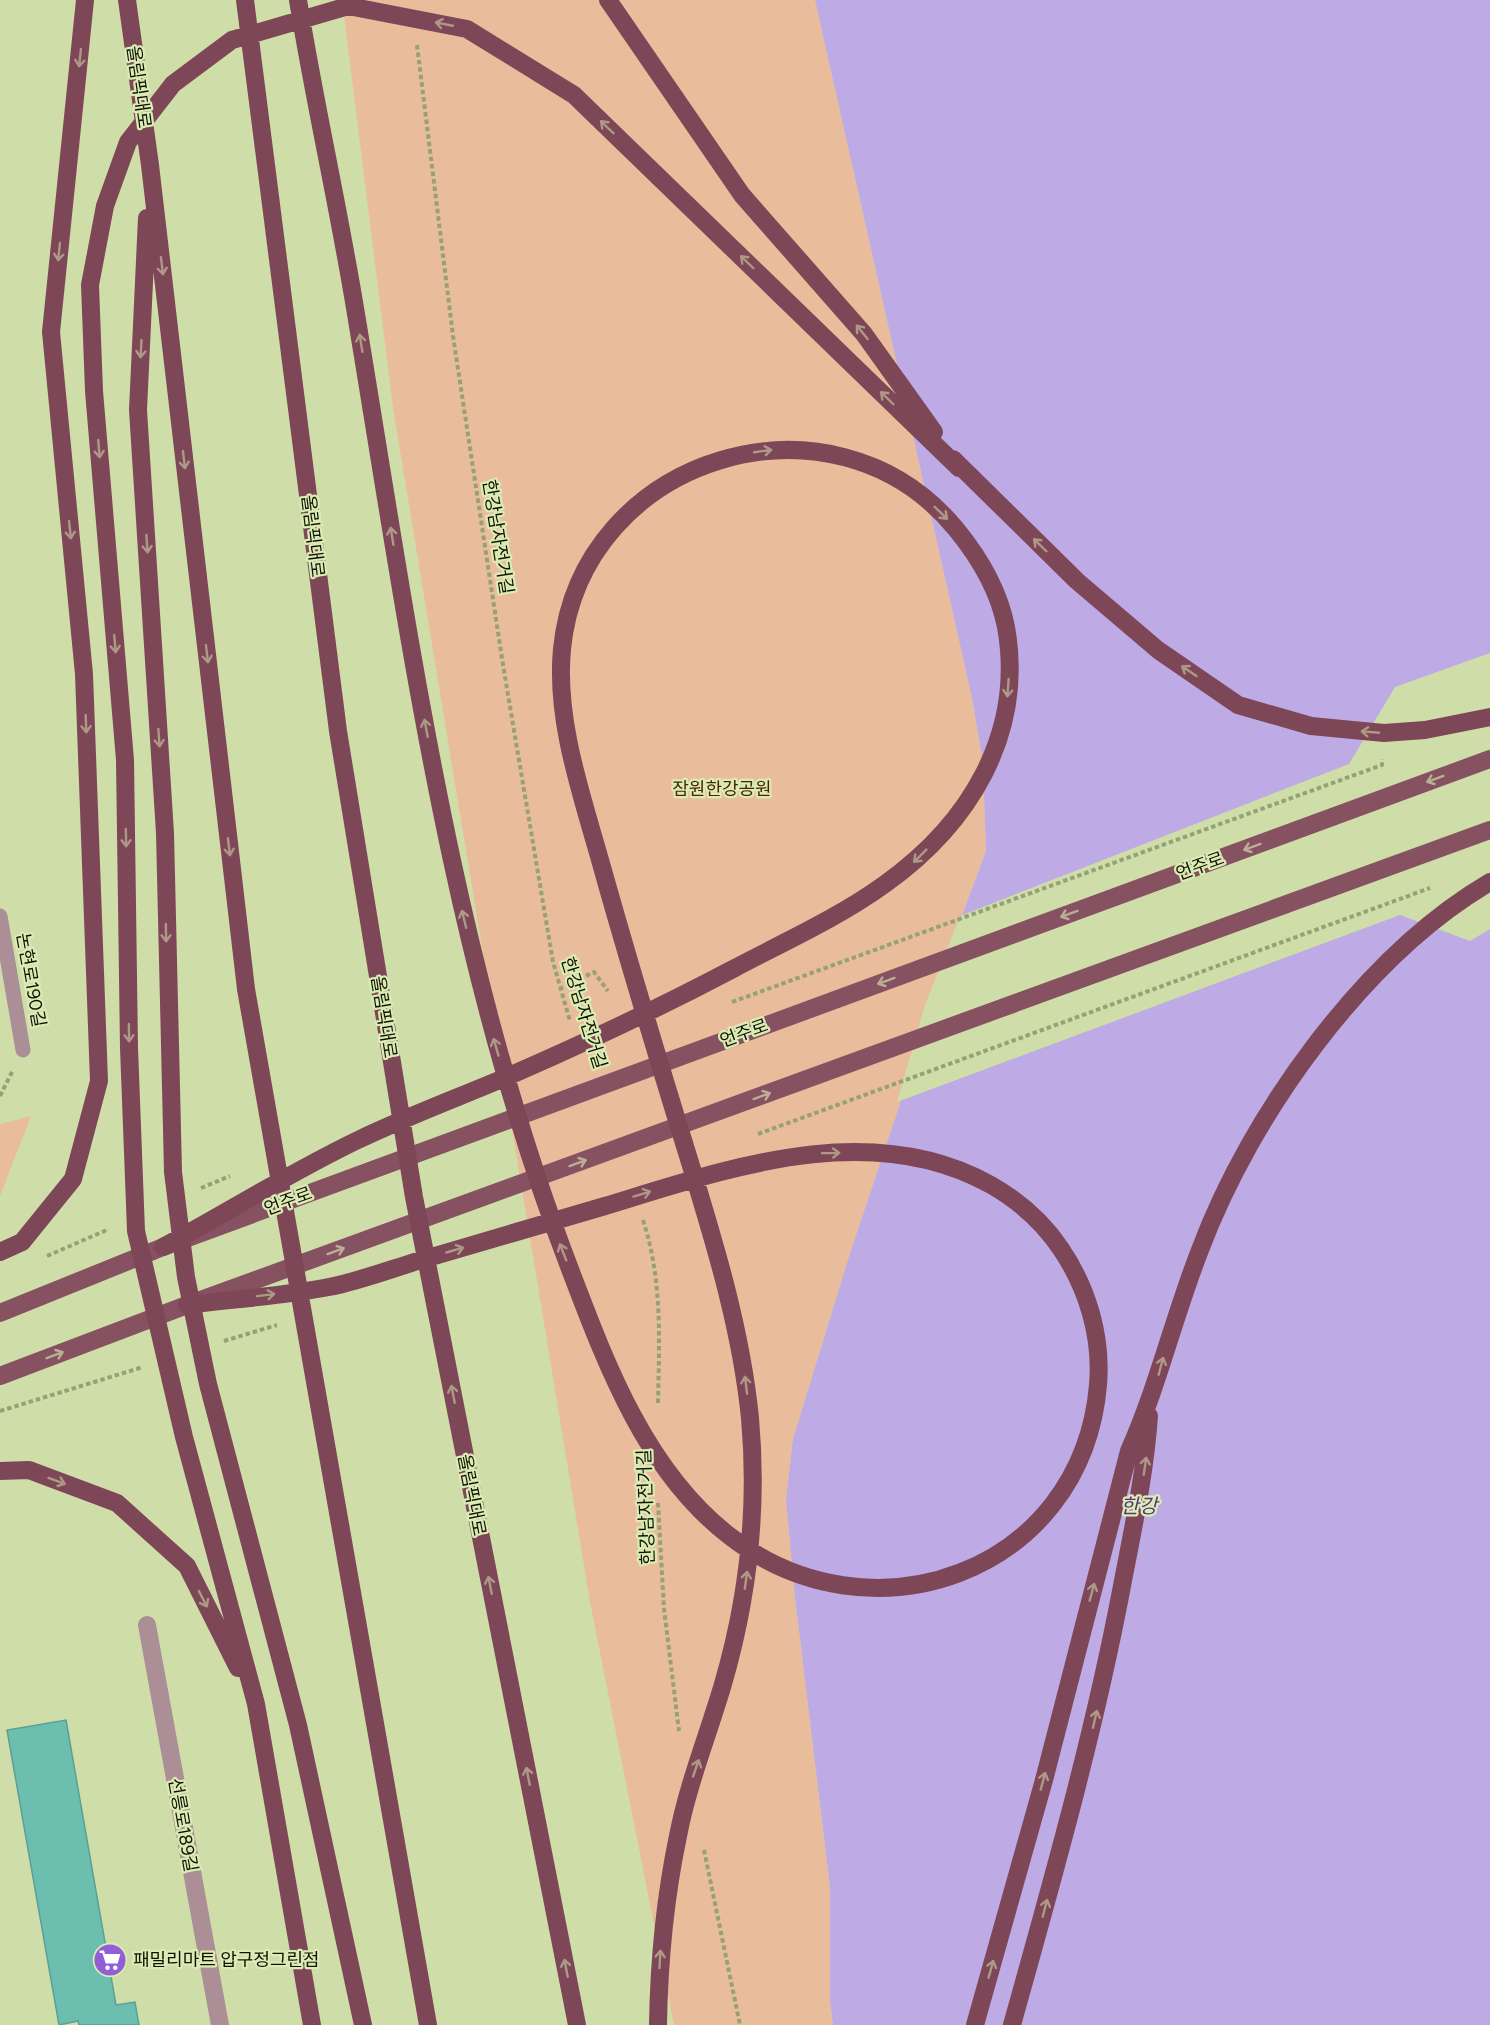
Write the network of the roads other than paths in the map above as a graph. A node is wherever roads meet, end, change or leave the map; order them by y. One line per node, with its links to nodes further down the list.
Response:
1 (86, 0): 15 (highway, one-way to 15)
2 (127, 0): 6 (highway, 올림픽대로)
3 (245, 0): 28 (highway, 올림픽대로, one-way to 3)
4 (298, 0): 16 (highway, one-way to 4)
5 (608, 0): 7 (highway, one-way to 5)
6 (150, 165): 26 (highway, one-way to 26); 27 (highway, 올림픽대로, one-way to 27)
7 (959, 468): 8 (highway, one-way to 7); 22 (highway, one-way to 22)
8 (1490, 717)
9 (1490, 759): 14 (main road, 언주로, one-way to 14)
10 (1490, 830): 16 (main road, one-way to 10)
11 (1490, 882): 19 (highway, one-way to 11)
12 (0, 916): 13 (lane, 논현로190길)
13 (23, 1050)
14 (163, 1247): 17 (main road, 언주로); 23 (highway, one-way to 14)
15 (0, 1252)
16 (187, 1305): 18 (main road, one-way to 16)
17 (0, 1313)
18 (0, 1376)
19 (1150, 1404): 29 (highway, one-way to 19); 30 (highway, one-way to 19)
20 (0, 1471): 22 (highway, one-way to 22)
21 (147, 1625): 24 (street, 선릉로189길)
22 (256, 1704): 25 (highway)
23 (658, 2021)
24 (220, 2025)
25 (312, 2025)
26 (363, 2025)
27 (428, 2025)
28 (577, 2025)
29 (975, 2025)
30 (1012, 2025)

